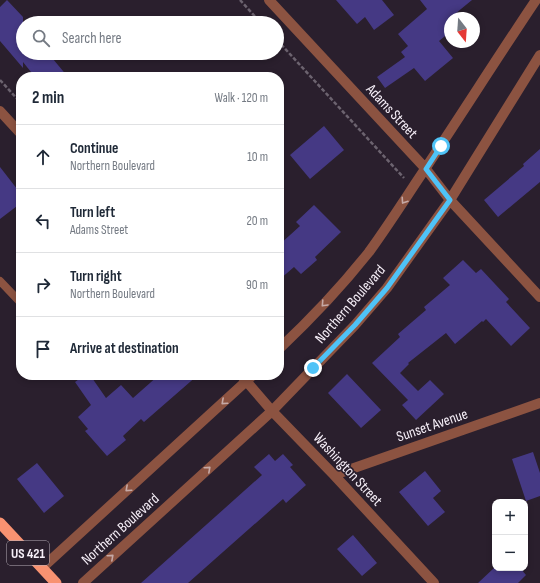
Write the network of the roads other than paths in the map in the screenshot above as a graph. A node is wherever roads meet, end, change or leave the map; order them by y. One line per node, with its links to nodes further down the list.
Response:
1 (269, 0): 4 (street, Adams Street)
2 (536, 0): 8 (street, Northern Boulevard)
3 (284, 16): 8 (street, Adams Street)
4 (284, 16)
5 (540, 55): 9 (street, Northern Boulevard)
6 (0, 111): 7 (street)
7 (16, 129)
8 (426, 169): 9 (street, Adams Street); 13 (street, Northern Boulevard, one-way to 13)
9 (450, 200): 11 (street, Adams Street); 17 (street, Northern Boulevard)
10 (0, 281): 12 (lane)
11 (540, 297)
12 (16, 298)
13 (284, 345)
14 (244, 380): 20 (street, Northern Boulevard, one-way to 20)
15 (249, 380): 17 (street, Washington Street)
16 (540, 403): 18 (street, Sunset Avenue)
17 (272, 411): 18 (street, Washington Street); 22 (street, Northern Boulevard, one-way to 17)
18 (334, 475): 23 (street, Washington Street)
19 (0, 523): 20 (highway, US 421)
20 (42, 568): 21 (highway, US 421)
21 (56, 583)
22 (82, 583)
23 (434, 583)

